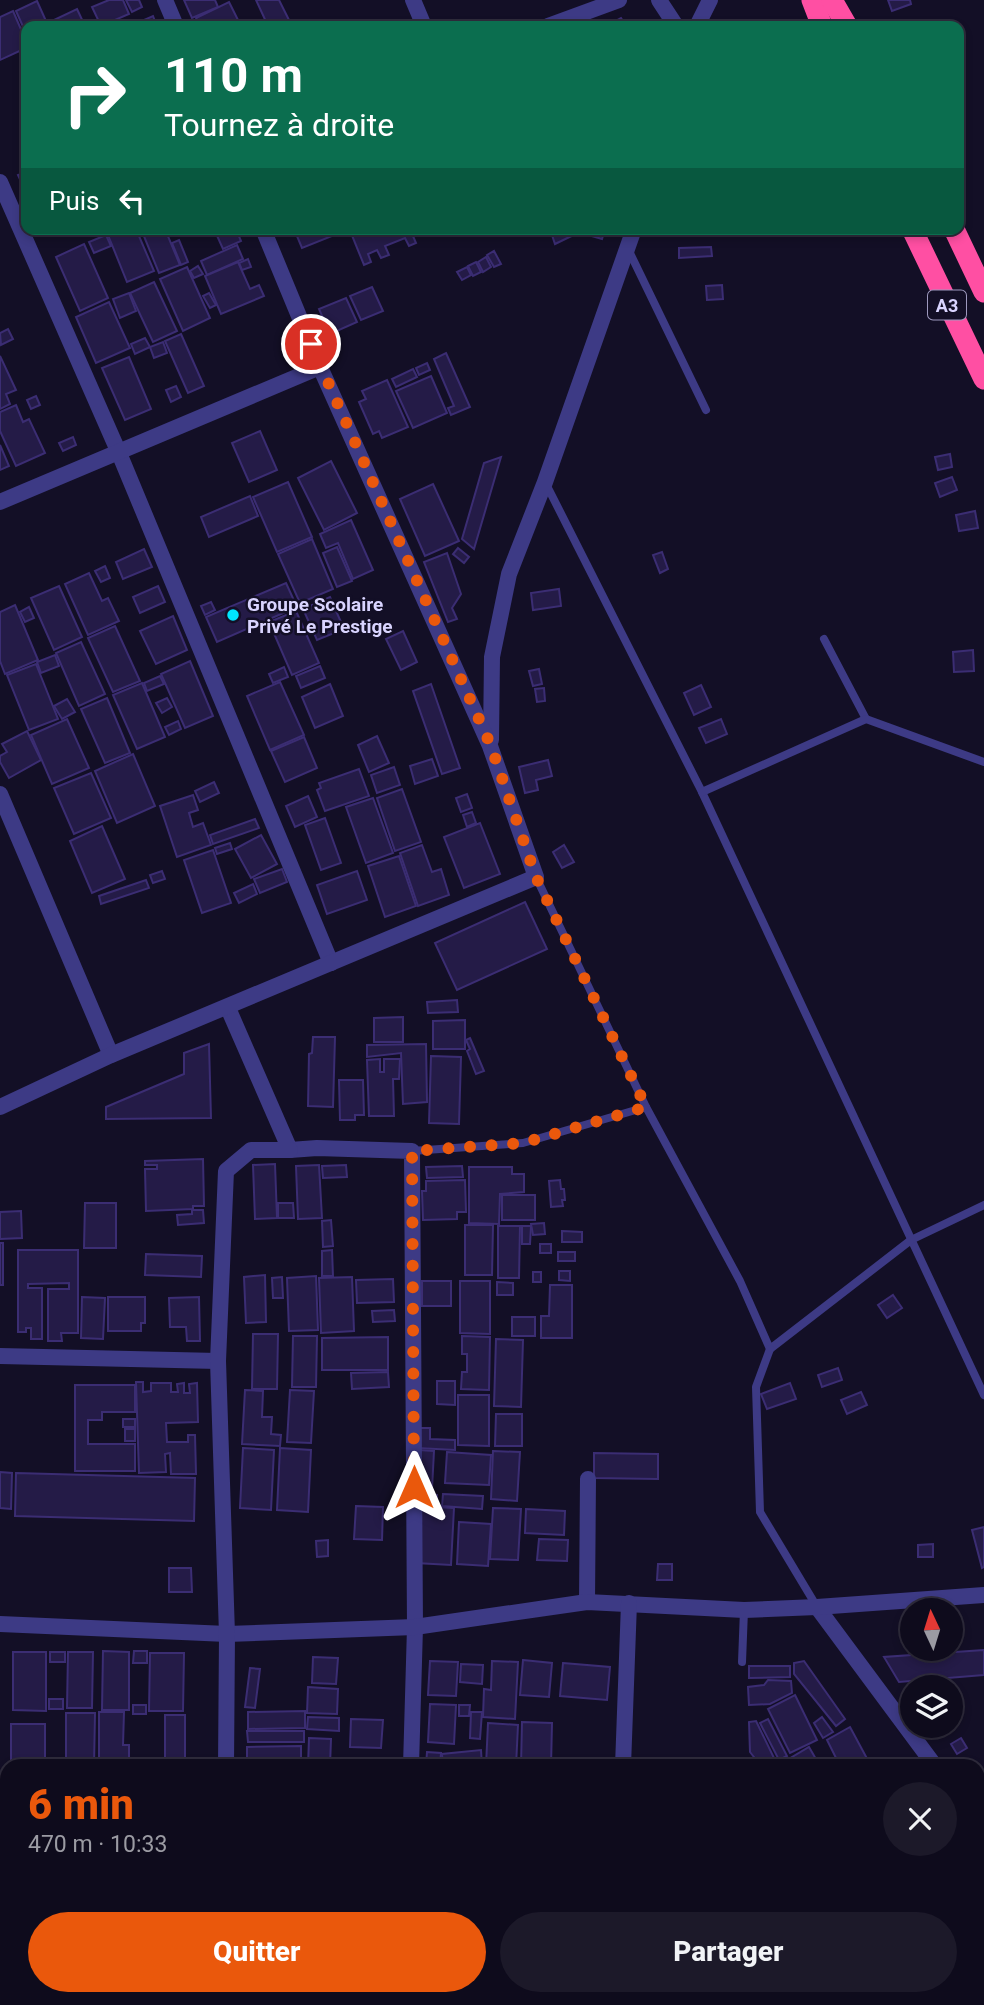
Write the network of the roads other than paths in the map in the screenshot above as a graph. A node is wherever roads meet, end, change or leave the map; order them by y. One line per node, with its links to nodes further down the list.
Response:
1 (165, 0): 8 (street)
2 (413, 0): 9 (street)
3 (620, 0): 10 (street)
4 (659, 0): 11 (street)
5 (709, 0): 12 (street)
6 (812, 0): 13 (highway)
7 (832, 0): 14 (highway)
8 (174, 21)
9 (422, 21)
10 (562, 21)
11 (673, 21)
12 (699, 21)
13 (820, 21)
14 (844, 21)
15 (0, 182): 16 (street)
16 (21, 229)
17 (23, 235): 27 (street)
18 (265, 235): 24 (street)
19 (632, 235): 22 (street)
20 (915, 235): 25 (highway, A3)
21 (957, 235): 23 (highway, A3)
22 (628, 249): 26 (lane); 28 (street)
23 (984, 292)
24 (320, 367): 27 (street); 32 (street)
25 (984, 379)
26 (706, 410)
27 (120, 453): 29 (street); 37 (street)
28 (545, 482): 32 (street); 34 (lane)
29 (0, 502)
30 (824, 639): 31 (lane)
31 (866, 719): 33 (lane); 34 (lane)
32 (491, 746): 36 (street)
33 (984, 762)
34 (702, 792): 45 (lane)
35 (0, 793): 39 (street)
36 (536, 877): 37 (street); 41 (lane)
37 (331, 963): 38 (street)
38 (228, 1008): 39 (street); 42 (street)
39 (111, 1055): 40 (street)
40 (0, 1107)
41 (646, 1107): 43 (lane); 46 (lane)
42 (290, 1150): 43 (street); 48 (street)
43 (412, 1151): 57 (street)
44 (984, 1205): 45 (lane)
45 (911, 1240): 46 (lane); 49 (lane)
46 (769, 1349): 54 (lane)
47 (0, 1356): 48 (street)
48 (218, 1361): 58 (street)
49 (984, 1395)
50 (588, 1479): 52 (street)
51 (984, 1595): 54 (street)
52 (587, 1602): 53 (street); 57 (street)
53 (629, 1603): 55 (street); 62 (street)
54 (817, 1607): 55 (street); 63 (street)
55 (744, 1610): 59 (lane)
56 (0, 1624): 58 (street)
57 (415, 1627): 58 (street); 61 (street)
58 (227, 1634): 60 (street)
59 (742, 1662)
60 (226, 1759)
61 (411, 1759)
62 (623, 1759)
63 (930, 1759)

